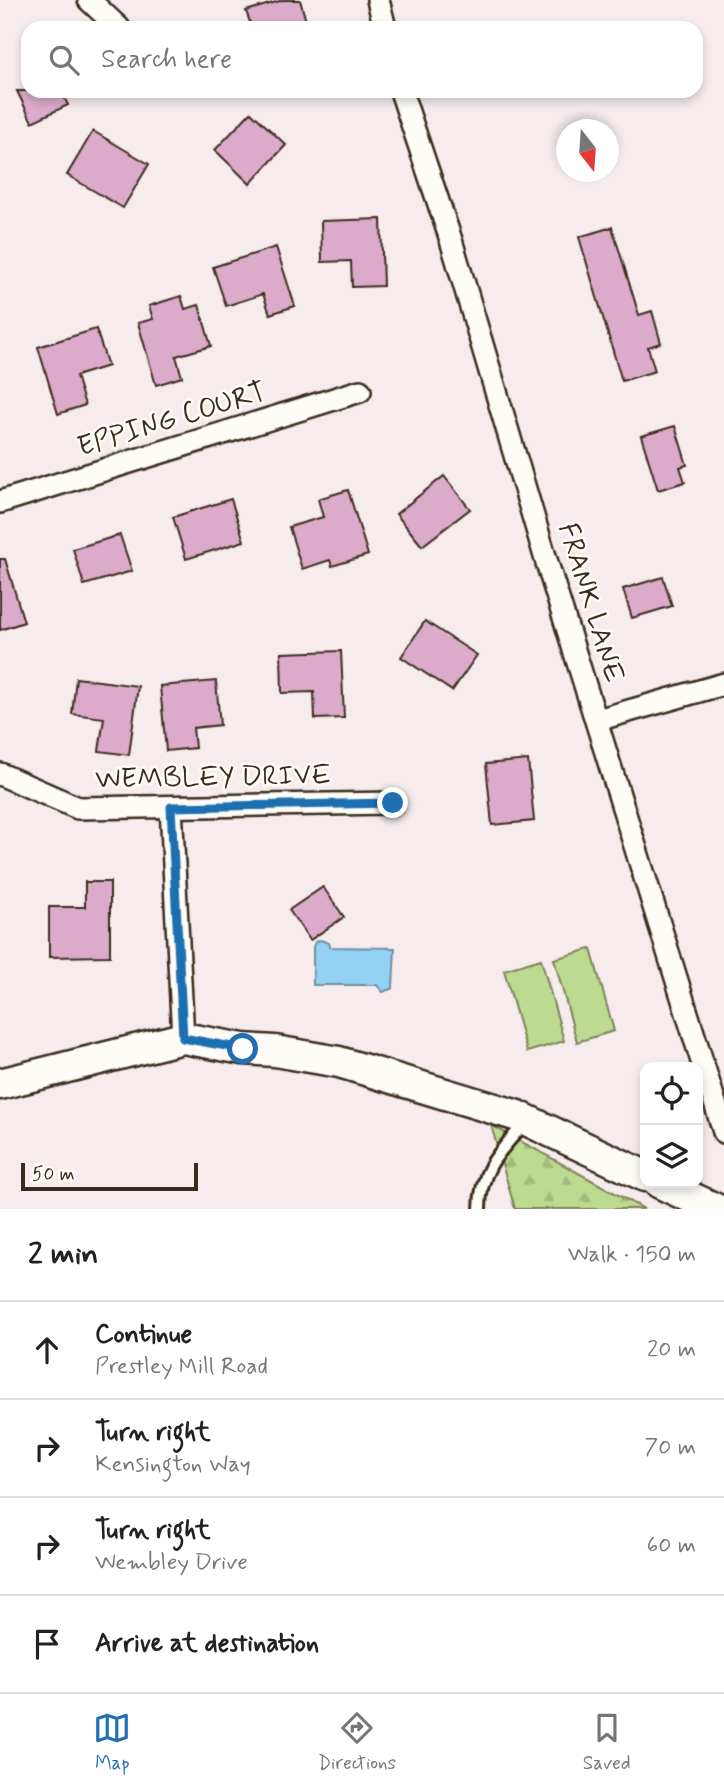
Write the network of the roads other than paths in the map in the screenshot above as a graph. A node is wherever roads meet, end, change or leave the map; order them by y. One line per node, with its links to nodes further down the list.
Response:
1 (89, 0): 3 (street)
2 (378, 0): 4 (street)
3 (112, 21)
4 (383, 21)
5 (403, 98): 9 (street, FRANK LANE)
6 (360, 391): 7 (street, EPPING COURT)
7 (0, 502)
8 (724, 684): 9 (street)
9 (597, 720): 16 (street, FRANK LANE)
10 (0, 774): 12 (street, WEMBLEY DRIVE)
11 (393, 803): 12 (street, WEMBLEY DRIVE)
12 (171, 807): 13 (street)
13 (183, 1038): 14 (street); 15 (street)
14 (0, 1084)
15 (527, 1121): 17 (street); 19 (lane)
16 (724, 1132)
17 (640, 1174)
18 (671, 1188): 20 (street)
19 (480, 1209)
20 (716, 1209)

